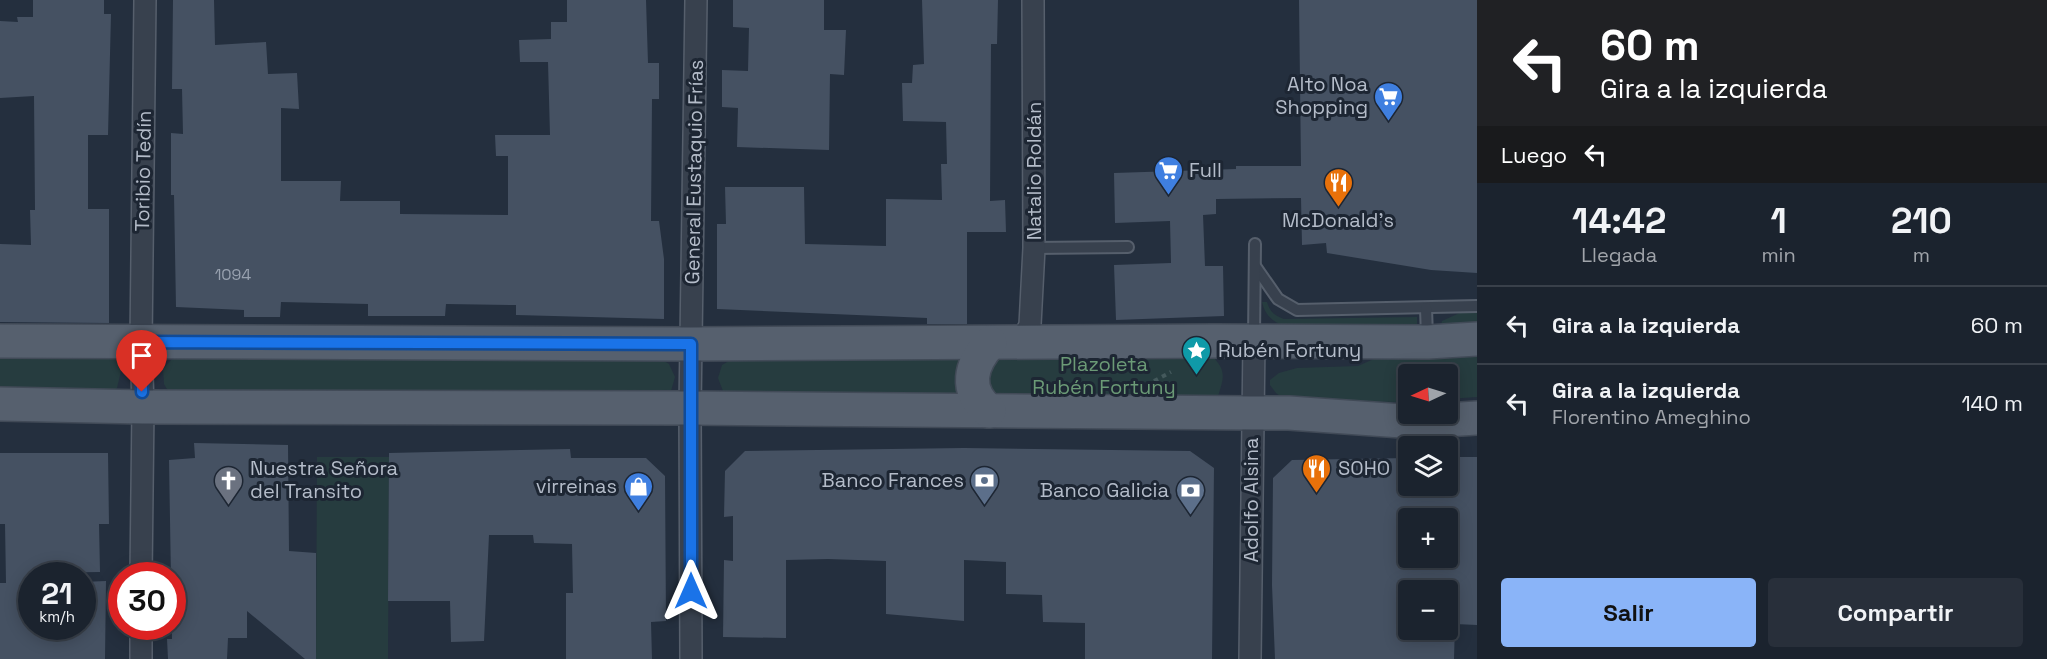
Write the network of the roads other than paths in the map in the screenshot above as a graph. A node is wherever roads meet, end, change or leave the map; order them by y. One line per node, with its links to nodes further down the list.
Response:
1 (145, 0): 13 (street, Toribio Tedín)
2 (696, 0): 16 (street, General Eustaquio Frías)
3 (1034, 0): 6 (street, Natalio Roldán)
4 (1255, 244): 7 (lane)
5 (1128, 247): 6 (lane)
6 (1034, 248): 14 (street, Natalio Roldán)
7 (1255, 266): 9 (lane); 12 (lane)
8 (1477, 306): 9 (lane)
9 (1426, 308): 15 (lane)
10 (1477, 339): 15 (main road)
11 (0, 341): 13 (main road)
12 (1254, 341): 14 (main road); 15 (main road); 21 (street, Adolfo Alsina)
13 (141, 342): 16 (main road); 18 (street, Toribio Tedín)
14 (1006, 342): 16 (main road); 20 (main road)
15 (1428, 342)
16 (691, 344): 19 (street, General Eustaquio Frías)
17 (0, 404): 18 (main road)
18 (143, 407): 19 (main road); 23 (street, Toribio Tedín)
19 (690, 408): 20 (main road); 26 (street, General Eustaquio Frías)
20 (989, 411): 21 (main road)
21 (1252, 413): 22 (main road); 27 (street, Adolfo Alsina)
22 (1477, 418)
23 (141, 562)
24 (141, 640): 25 (street)
25 (141, 659)
26 (691, 659)
27 (1250, 659)

